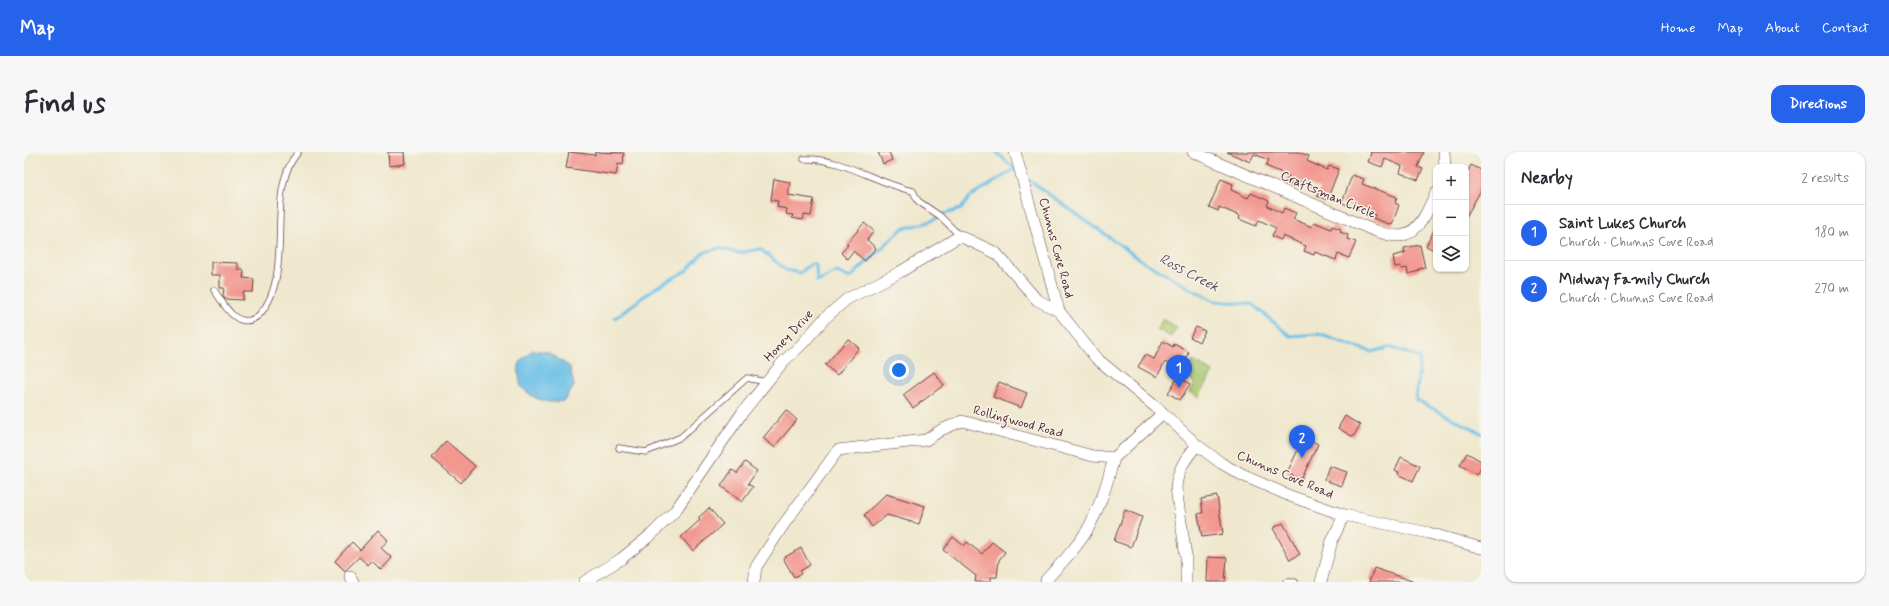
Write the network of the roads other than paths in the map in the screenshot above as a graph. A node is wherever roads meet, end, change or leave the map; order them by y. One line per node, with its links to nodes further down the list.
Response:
1 (298, 152): 9 (lane)
2 (1015, 152): 10 (street, Chunns Cove Road)
3 (1193, 152): 7 (street, Craftsman Circle)
4 (1444, 152): 6 (street)
5 (804, 159): 8 (lane)
6 (1445, 164)
7 (1433, 199)
8 (960, 236): 10 (street); 11 (street, Honey Drive)
9 (214, 290)
10 (1059, 311): 12 (street, Chunns Cove Road)
11 (767, 382): 14 (lane); 18 (street, Honey Drive)
12 (1163, 412): 13 (street, Chunns Cove Road); 15 (street)
13 (1197, 445): 16 (street, Chunns Cove Road); 21 (street)
14 (619, 448)
15 (1114, 458): 19 (street, Rollingwood Road); 20 (street)
16 (1344, 515): 17 (street, Chunns Cove Road); 24 (street)
17 (1481, 548)
18 (584, 582)
19 (754, 582)
20 (1046, 582)
21 (1186, 582)
22 (1286, 582): 23 (lane)
23 (1295, 582)
24 (1321, 582)

